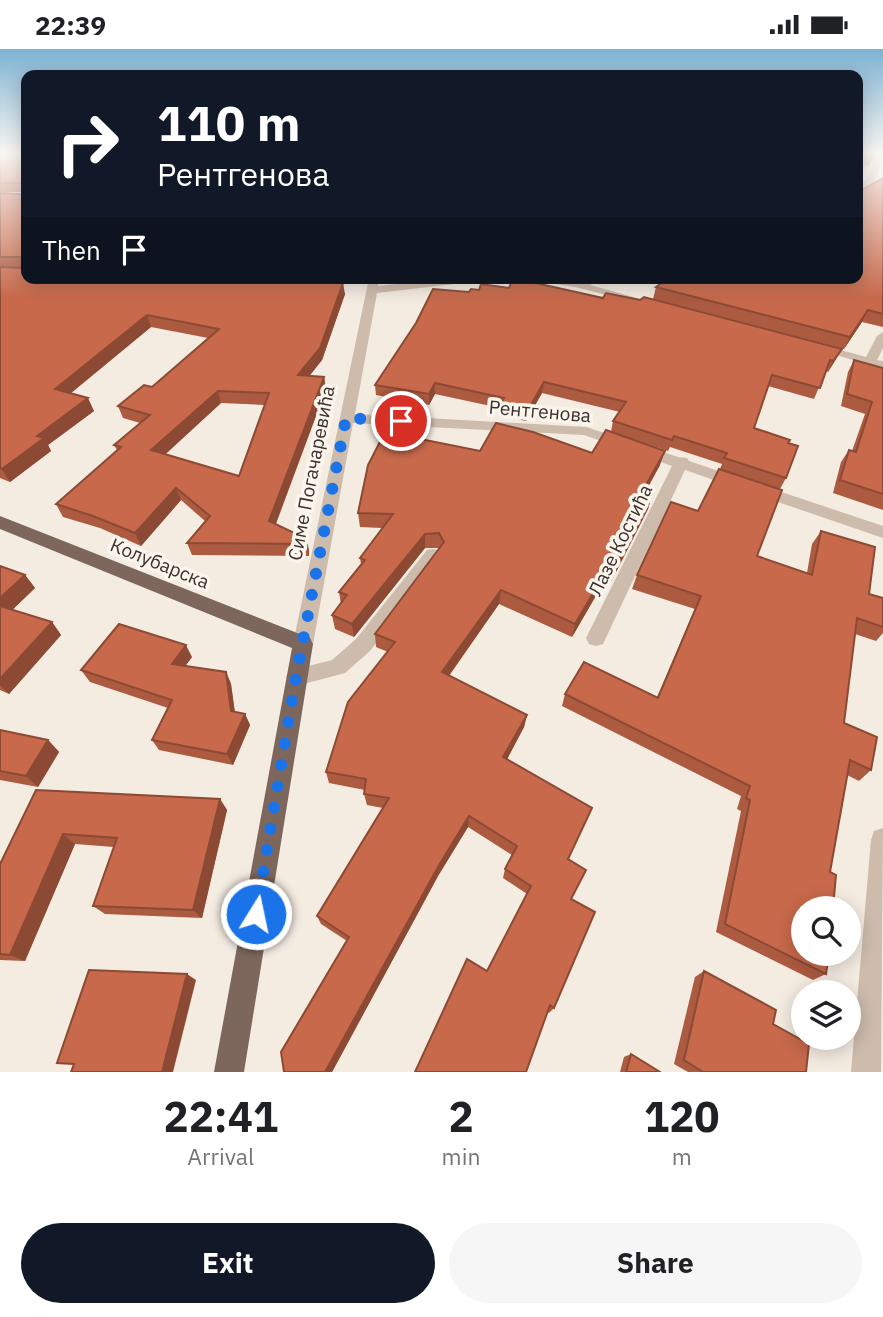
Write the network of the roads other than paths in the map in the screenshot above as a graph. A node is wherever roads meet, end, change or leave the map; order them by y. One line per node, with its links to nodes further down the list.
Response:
1 (373, 284): 7 (street, Симе Погачаревића)
2 (575, 284): 3 (street)
3 (671, 309)
4 (883, 336): 6 (street)
5 (803, 344): 6 (street)
6 (876, 364)
7 (346, 418): 8 (street, Рентгенова); 13 (street, Симе Погачаревића)
8 (682, 461): 10 (street, Рентгенова); 12 (street, Лазе Костића)
9 (0, 522): 13 (main road, Колубарска)
10 (883, 532)
11 (433, 555): 14 (street)
12 (596, 638)
13 (303, 644): 14 (main road, Симе Погачаревића)
14 (296, 677): 16 (main road, Симе Погачаревића)
15 (883, 840): 17 (street)
16 (229, 1072)
17 (866, 1072)

